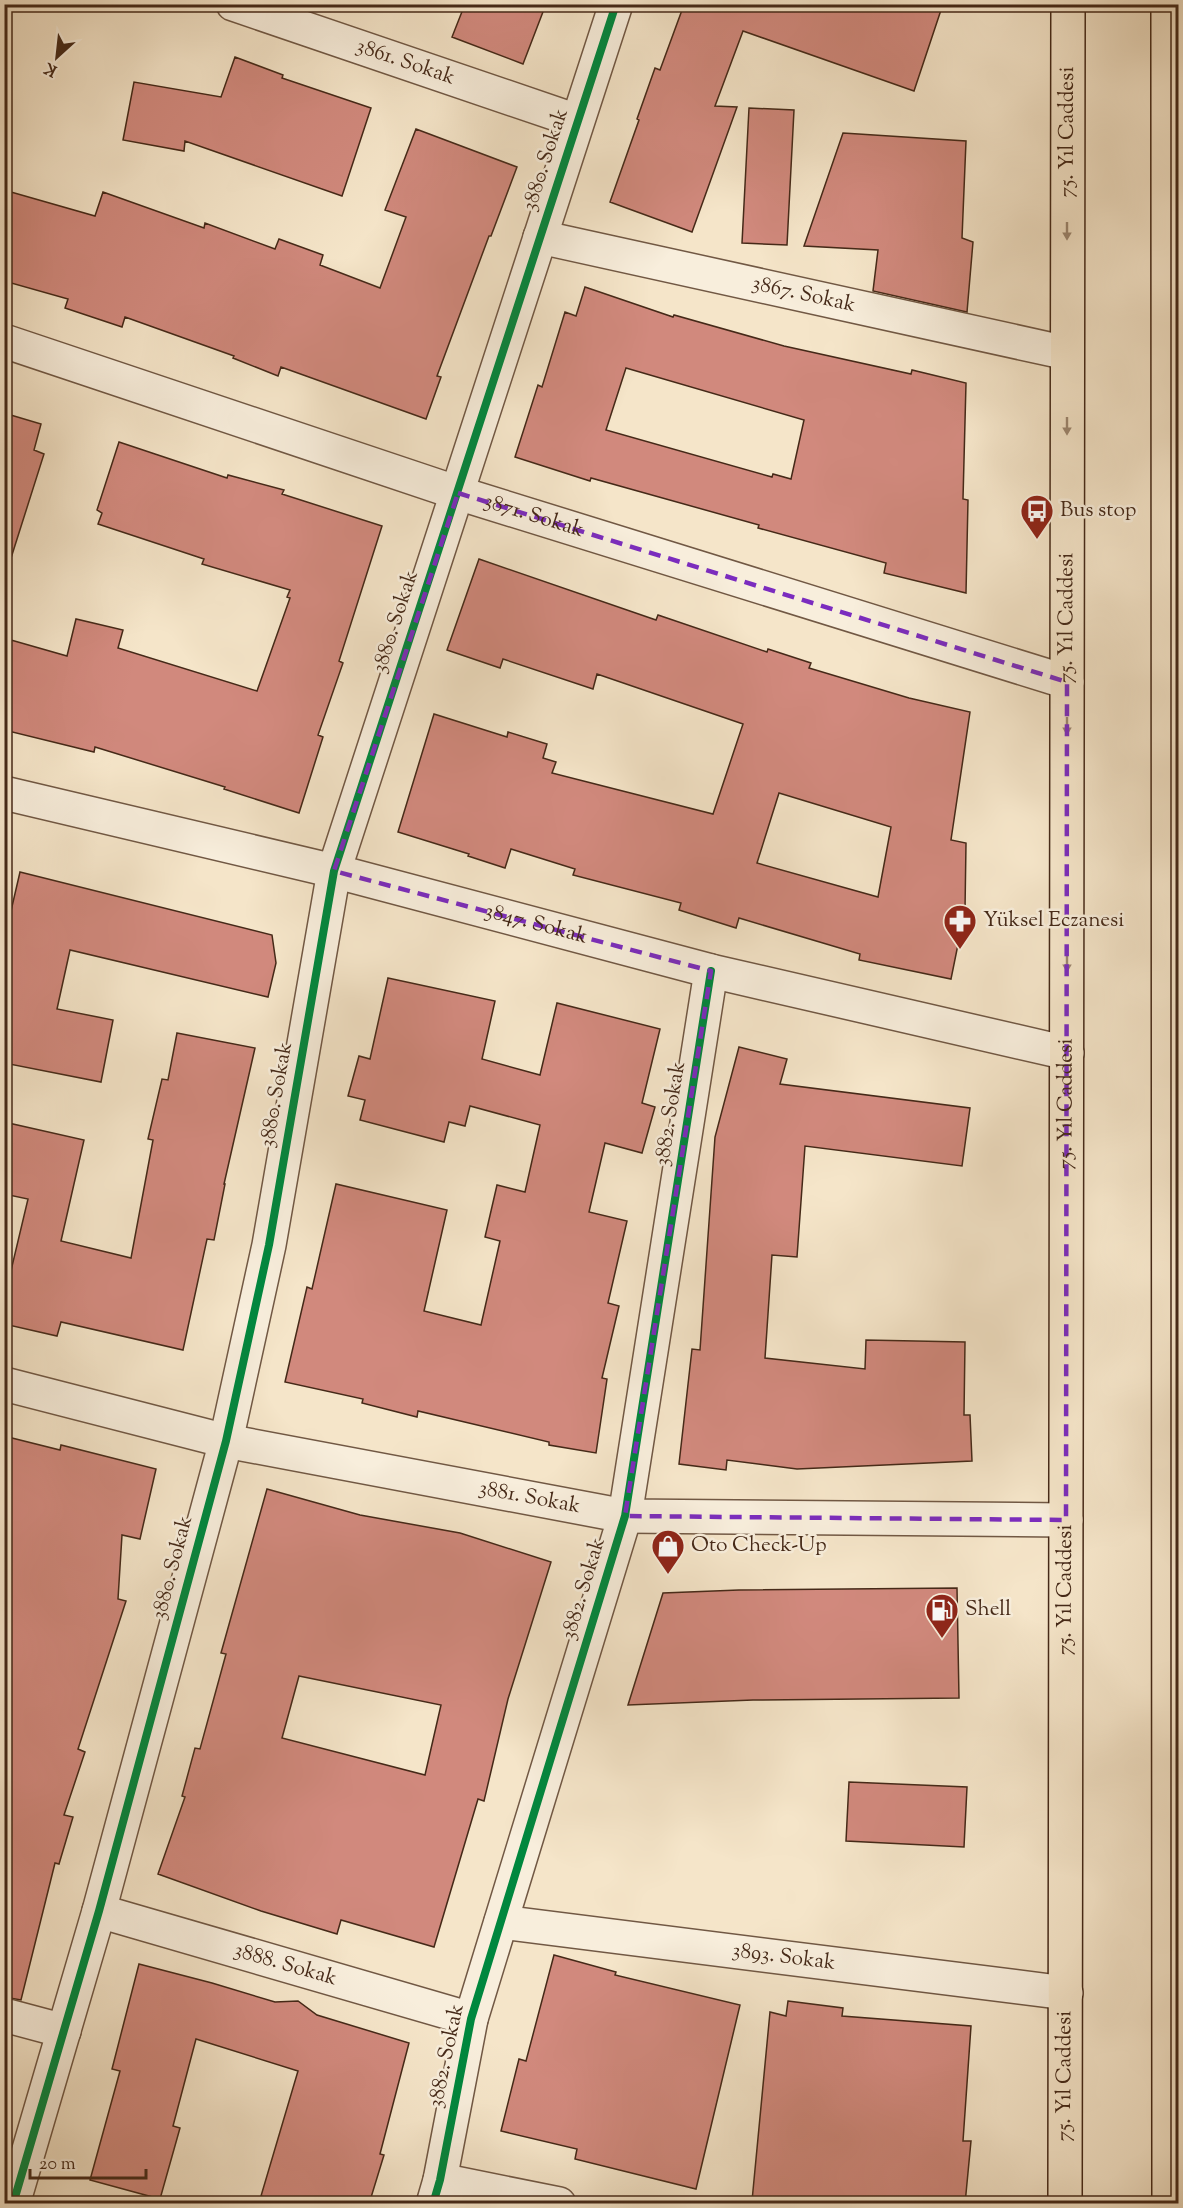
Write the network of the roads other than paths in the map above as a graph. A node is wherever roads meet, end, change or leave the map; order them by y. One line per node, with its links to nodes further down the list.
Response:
1 (233, 4): 5 (street, 3861. Sokak)
2 (616, 4): 5 (street, 3880. Sokak)
3 (1068, 4): 9 (main road, 75. Yıl Caddesi, one-way to 9)
4 (1172, 19): 6 (main road)
5 (577, 121): 7 (street, 3880. Sokak)
6 (1174, 134): 13 (main road)
7 (540, 237): 9 (street, 3867. Sokak); 10 (street, 3880. Sokak)
8 (4, 341): 10 (street, 3871. Sokak)
9 (1067, 353): 11 (main road, 75. Yıl Caddesi, one-way to 11)
10 (458, 493): 11 (street, 3871. Sokak); 14 (street, 3880. Sokak)
11 (1067, 682): 17 (main road, 75. Yıl Caddesi, one-way to 17)
12 (4, 793): 14 (street, 3847. Sokak)
13 (1174, 813): 16 (main road)
14 (334, 871): 15 (street, 3847. Sokak); 20 (street, 3880. Sokak)
15 (711, 971): 17 (street, 3847. Sokak); 21 (street, 3882. Sokak)
16 (1174, 1017): 18 (main road)
17 (1067, 1053): 22 (main road, 75. Yıl Caddesi)
18 (1173, 1248): 23 (main road)
19 (4, 1384): 20 (street, 3881. Sokak)
20 (226, 1441): 21 (street, 3881. Sokak); 25 (street, 3880. Sokak)
21 (625, 1516): 22 (street, 3881. Sokak); 26 (street, 3882. Sokak)
22 (1066, 1520): 27 (main road, 75. Yıl Caddesi)
23 (1174, 1559): 24 (main road)
24 (1174, 1895): 35 (main road)
25 (99, 1911): 29 (street, 3888. Sokak); 30 (street, 3880. Sokak)
26 (501, 1922): 27 (street, 3893. Sokak); 29 (street, 3882. Sokak)
27 (1066, 1993): 34 (main road, 75. Yıl Caddesi)
28 (4, 2015): 30 (street)
29 (471, 2019): 31 (street, 3882. Sokak)
30 (64, 2031): 32 (street, 3880. Sokak)
31 (436, 2192): 33 (street)
32 (13, 2204)
33 (559, 2204)
34 (1065, 2204)
35 (1169, 2204)

